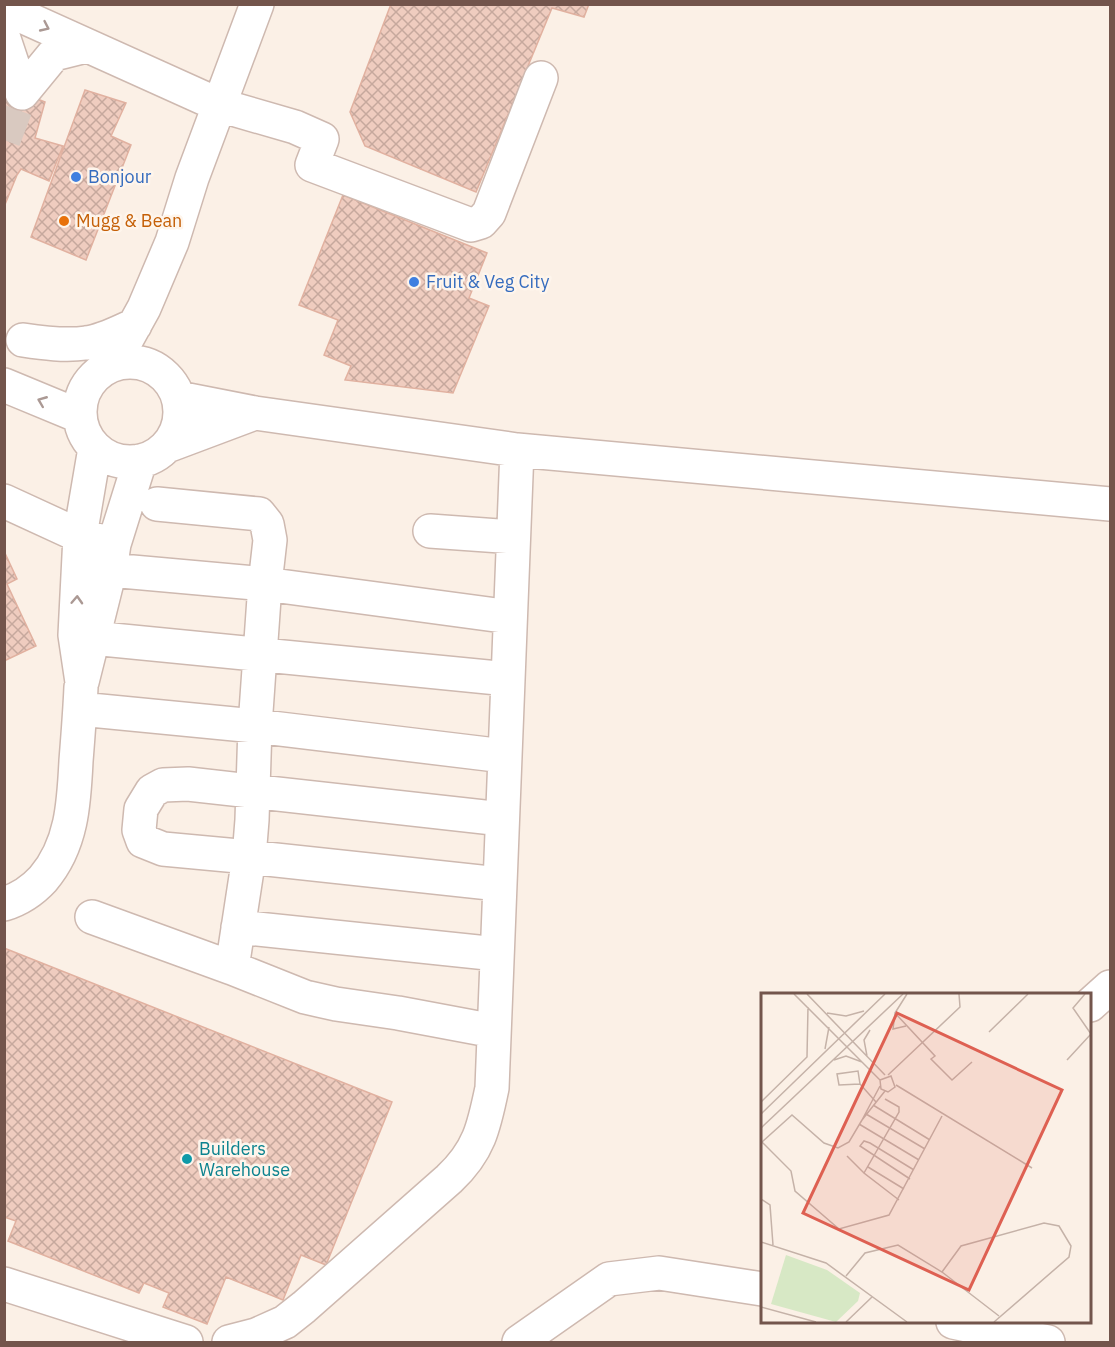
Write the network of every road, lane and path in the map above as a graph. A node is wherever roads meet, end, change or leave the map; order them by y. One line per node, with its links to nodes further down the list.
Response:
1 (257, 4): 6 (street)
2 (4, 8): 4 (street, one-way to 4)
3 (4, 39): 4 (street)
4 (86, 45): 6 (street)
5 (541, 78): 6 (street)
6 (219, 105): 7 (street)
7 (139, 316): 8 (street); 9 (street); 11 (street)
8 (14, 337): 9 (street)
9 (104, 369): 11 (street); 13 (street)
10 (4, 386): 13 (street, one-way to 10)
11 (171, 386): 12 (street); 16 (street)
12 (255, 413): 15 (street); 16 (street)
13 (79, 416): 14 (street)
14 (94, 448): 16 (street); 21 (street)
15 (516, 450): 19 (street); 22 (street)
16 (153, 454): 23 (street)
17 (4, 501): 21 (street)
18 (157, 504): 24 (street)
19 (1110, 504)
20 (430, 531): 22 (street)
21 (80, 536): 23 (street); 29 (street, one-way to 21)
22 (513, 537): 25 (street)
23 (112, 557): 24 (street); 26 (street)
24 (266, 584): 25 (street); 27 (street)
25 (510, 617): 28 (street)
26 (92, 638): 27 (street); 29 (street)
27 (260, 655): 28 (street); 30 (street)
28 (508, 679): 31 (street)
29 (81, 695): 30 (street); 36 (street)
30 (255, 726): 31 (street); 32 (street)
31 (504, 756): 33 (street)
32 (253, 792): 33 (street); 34 (street); 34 (street)
33 (502, 819): 35 (street)
34 (249, 857): 35 (street); 38 (street)
35 (500, 884): 39 (street)
36 (4, 904)
37 (92, 917): 40 (street)
38 (238, 927): 39 (street); 40 (street)
39 (497, 954): 43 (street)
40 (232, 968): 43 (street)
41 (1110, 987): 42 (street)
42 (1091, 1003)
43 (494, 1031): 48 (street)
44 (4, 1284): 47 (street)
45 (761, 1290): 49 (street)
46 (958, 1323): 50 (street)
47 (186, 1342)
48 (229, 1342)
49 (519, 1342)
50 (1048, 1342)

